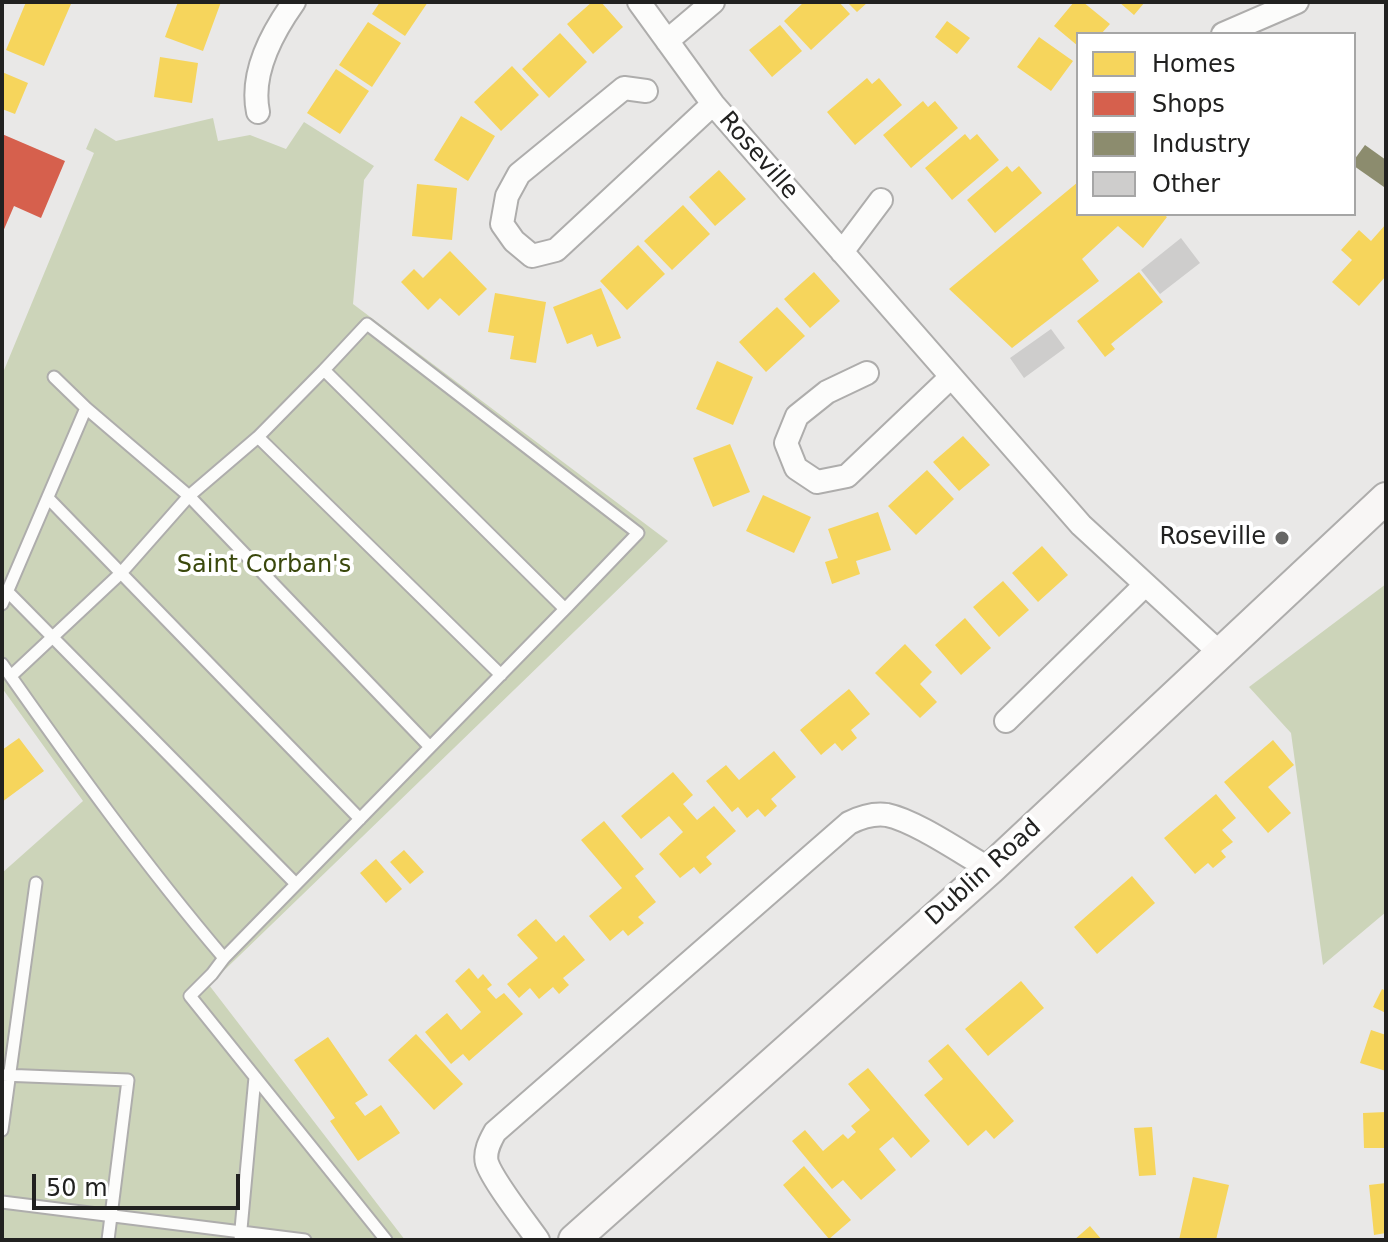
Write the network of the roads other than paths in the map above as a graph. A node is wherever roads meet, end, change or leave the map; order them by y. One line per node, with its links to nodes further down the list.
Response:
1 (294, 2): 9 (street)
2 (639, 2): 6 (street, Roseville)
3 (713, 2): 6 (street)
4 (1297, 2): 5 (street)
5 (1228, 32)
6 (667, 41): 8 (street, Roseville)
7 (646, 91): 8 (street)
8 (713, 104): 11 (street, Roseville)
9 (258, 112)
10 (881, 200): 11 (street)
11 (842, 252): 15 (street, Roseville)
12 (324, 370): 17 (lane); 25 (lane); 25 (lane)
13 (867, 373): 15 (street)
14 (54, 377): 16 (lane)
15 (951, 377): 22 (street, Roseville)
16 (86, 408): 18 (lane); 19 (lane)
17 (258, 437): 18 (lane); 29 (lane)
18 (189, 496): 21 (lane); 32 (lane)
19 (48, 498): 21 (lane); 23 (lane)
20 (1386, 498): 27 (main road, Dublin Road)
21 (121, 573): 26 (lane); 33 (lane)
22 (1145, 585): 27 (street, Roseville); 31 (street)
23 (8, 592): 24 (lane); 26 (lane)
24 (2, 604)
25 (565, 609): 29 (lane)
26 (52, 637): 30 (lane); 36 (lane)
27 (1220, 653): 34 (main road, Dublin Road)
28 (2, 664): 30 (lane)
29 (501, 675): 32 (lane)
30 (11, 676): 37 (lane)
31 (1006, 721)
32 (430, 747): 33 (lane)
33 (360, 819): 36 (lane)
34 (990, 869): 47 (street); 48 (main road, Dublin Road)
35 (36, 883): 38 (lane)
36 (296, 884): 37 (lane)
37 (224, 958): 39 (lane)
38 (5, 1075): 40 (lane); 42 (lane)
39 (255, 1077): 43 (lane); 46 (lane)
40 (2, 1130)
41 (2, 1202): 42 (lane)
42 (111, 1216): 43 (lane); 44 (lane)
43 (241, 1236): 45 (lane)
44 (108, 1240)
45 (305, 1240)
46 (386, 1240)
47 (538, 1240)
48 (574, 1240)

